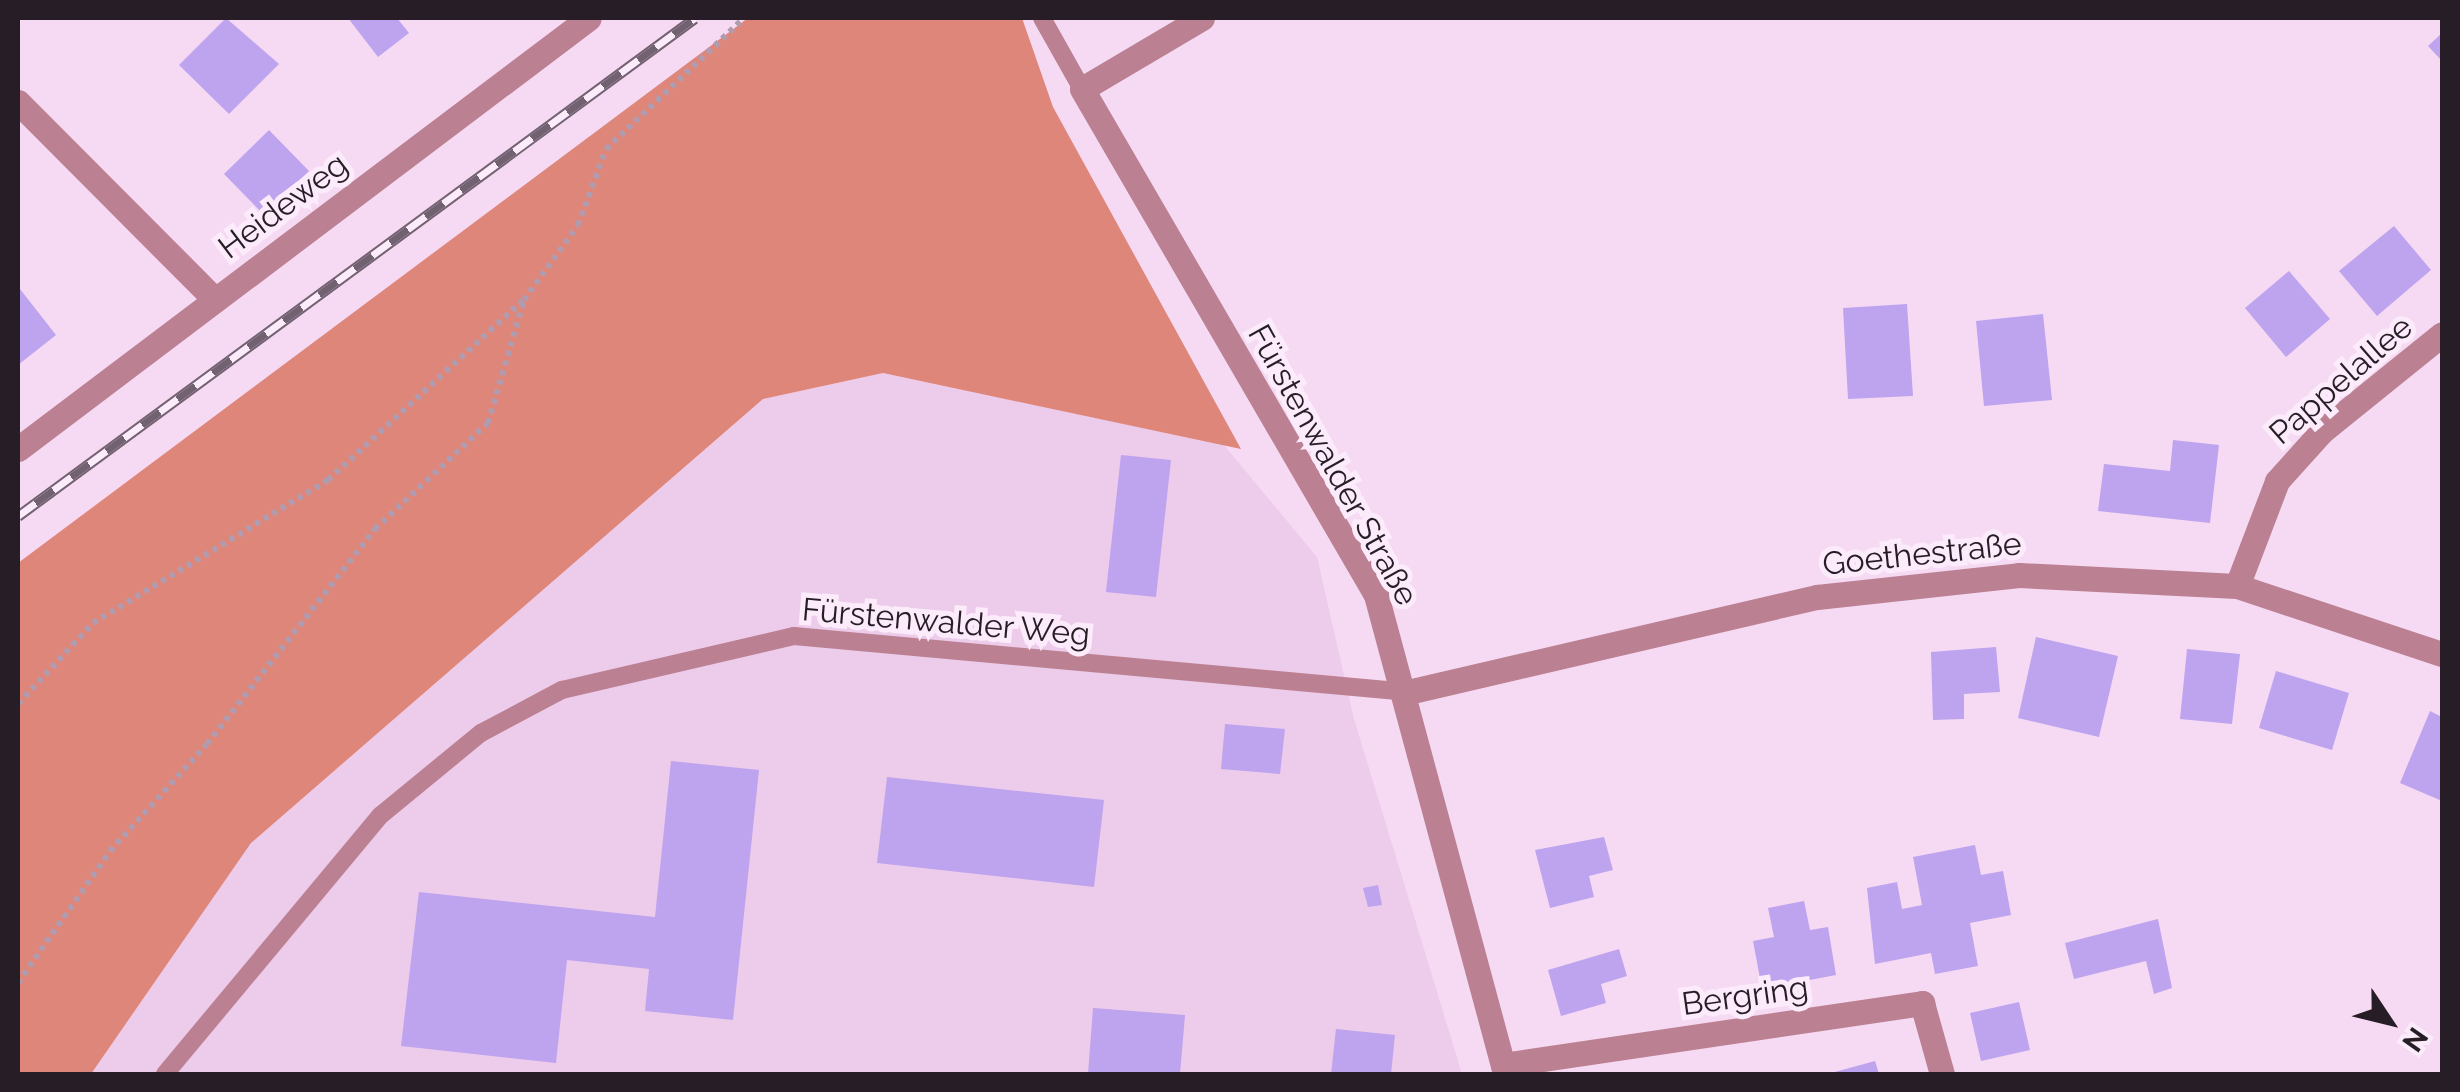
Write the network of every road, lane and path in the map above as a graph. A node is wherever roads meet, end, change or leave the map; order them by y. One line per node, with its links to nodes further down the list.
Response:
1 (589, 18): 7 (street, Heideweg)
2 (744, 18): 8 (path)
3 (1042, 18): 5 (lane)
4 (1202, 18): 5 (street)
5 (1082, 89): 13 (street, Fürstenwalder Straße)
6 (18, 102): 7 (street)
7 (212, 298): 10 (street, Heideweg)
8 (524, 300): 14 (path); 15 (path)
9 (2442, 334): 11 (street, Pappelallee)
10 (18, 448)
11 (2238, 586): 12 (street, Goethestraße); 13 (street, Goethestraße)
12 (2442, 654)
13 (1408, 692): 16 (street, Fürstenwalder Straße); 17 (lane, Fürstenwalder Weg)
14 (18, 704)
15 (18, 983)
16 (1504, 1070): 18 (street, Bergring)
17 (166, 1074)
18 (1942, 1074)

